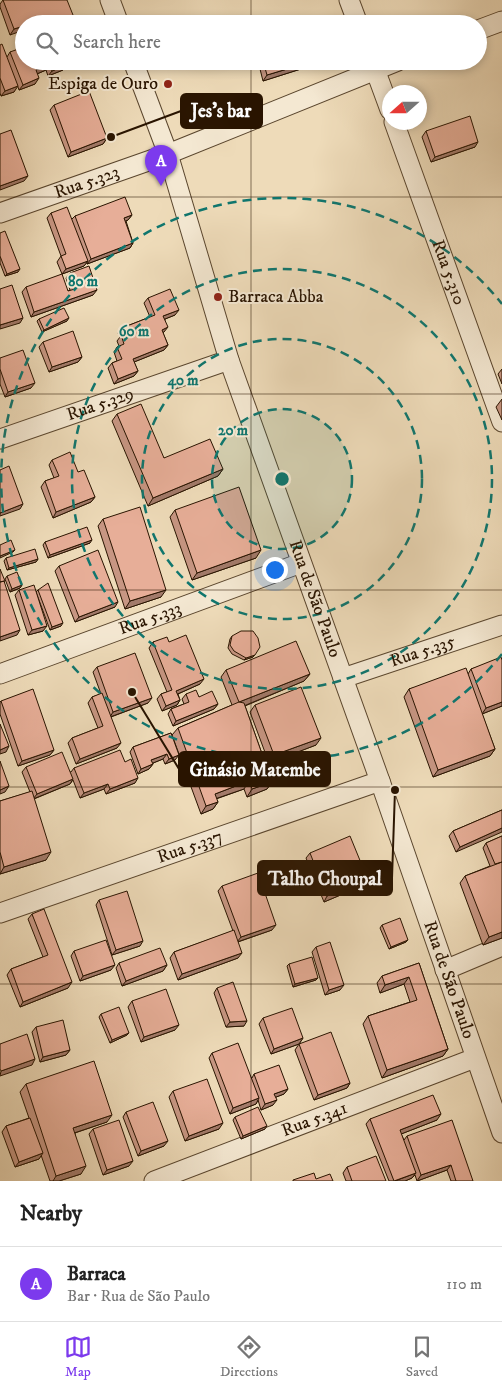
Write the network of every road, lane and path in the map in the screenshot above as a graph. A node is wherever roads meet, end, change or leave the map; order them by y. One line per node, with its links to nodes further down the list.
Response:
1 (110, 0): 3 (street)
2 (349, 0): 4 (street)
3 (116, 15)
4 (355, 15)
5 (502, 21): 6 (street)
6 (487, 27)
7 (136, 70): 12 (street, Rua de São Paulo)
8 (364, 70): 12 (street, Rua 5.323)
9 (375, 70): 10 (street)
10 (382, 89)
11 (397, 130): 15 (street, Rua 5.310)
12 (168, 154): 13 (street, Rua 5.323); 14 (street, Rua de São Paulo)
13 (0, 213)
14 (229, 360): 16 (street, Rua 5.329); 17 (street, Rua de São Paulo)
15 (502, 422)
16 (0, 439)
17 (301, 563): 19 (street, Rua 5.333); 20 (street, Rua de São Paulo)
18 (502, 625): 20 (street, Rua 5.335)
19 (0, 674)
20 (343, 678): 21 (street, Rua de São Paulo)
21 (380, 781): 22 (street, Rua 5.337); 24 (street, Rua de São Paulo)
22 (0, 913)
23 (502, 946): 24 (street)
24 (445, 970): 25 (street, Rua de São Paulo)
25 (475, 1058): 26 (street, Rua de São Paulo); 27 (street, Rua 5.341)
26 (502, 1132)
27 (154, 1181)

